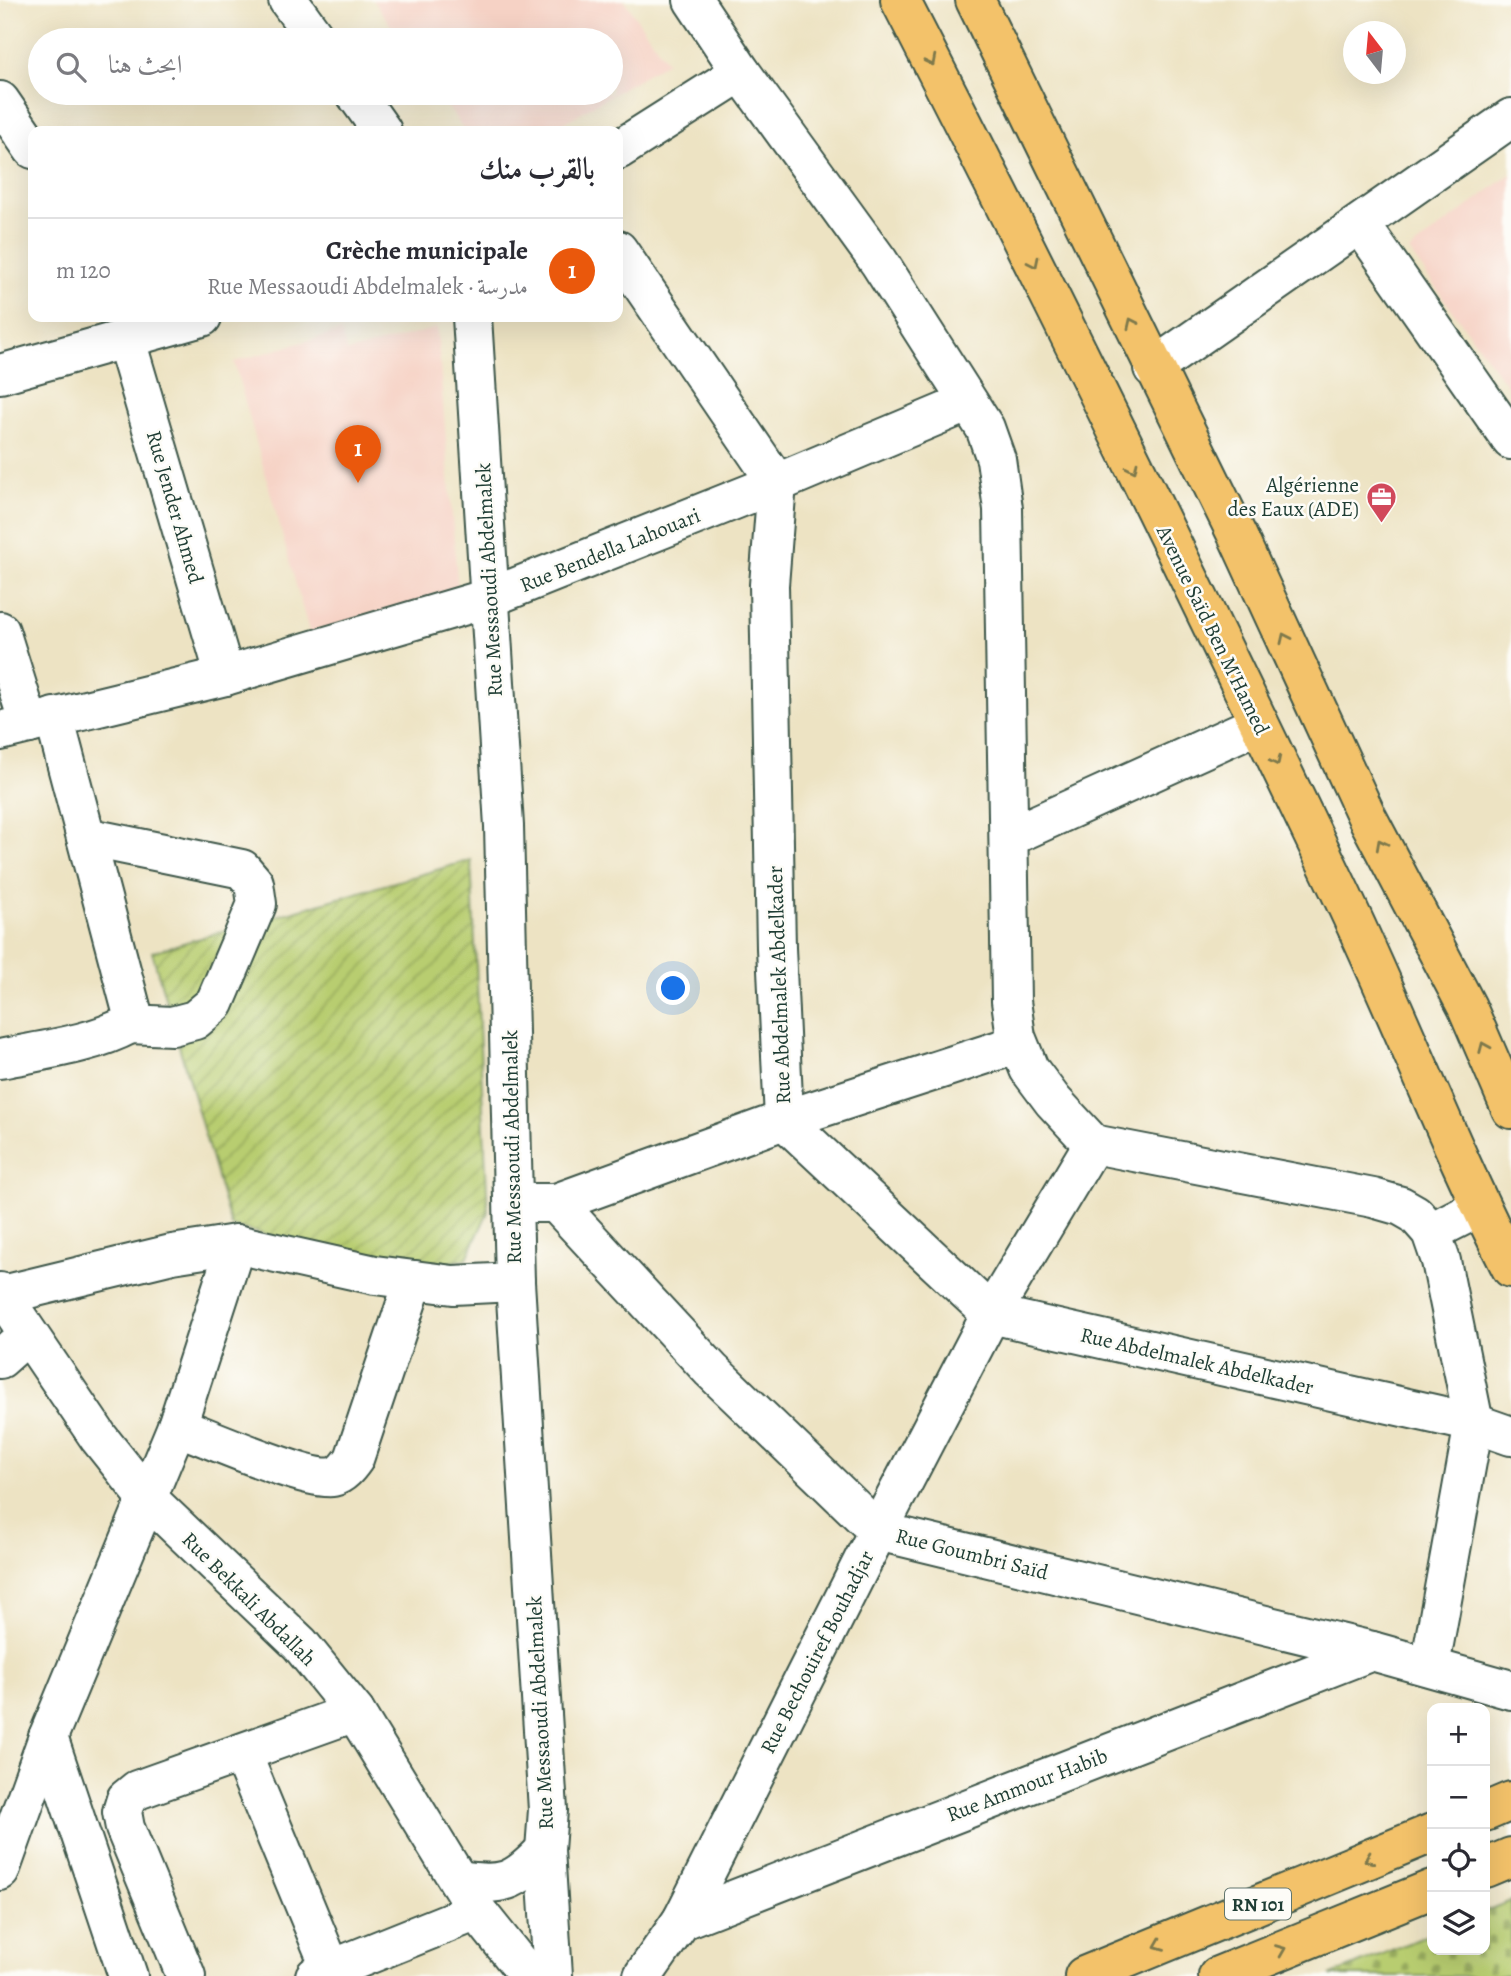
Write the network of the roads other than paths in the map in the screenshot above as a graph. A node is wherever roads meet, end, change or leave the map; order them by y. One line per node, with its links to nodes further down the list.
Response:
1 (288, 0): 5 (street)
2 (693, 0): 6 (street)
3 (900, 0): 27 (main road, Avenue Saïd Ben M'Hamed, one-way to 27)
4 (975, 0): 18 (main road, one-way to 4)
5 (308, 28)
6 (741, 72): 12 (street); 20 (street)
7 (0, 102): 11 (street)
8 (364, 105): 10 (street)
9 (1511, 118): 13 (street)
10 (378, 126)
11 (28, 142)
12 (623, 147)
13 (1361, 225): 18 (street); 21 (street)
14 (623, 257): 22 (street)
15 (173, 322): 17 (street)
16 (472, 322): 23 (street, Rue Messaoudi Abdelmalek)
17 (144, 327): 19 (street); 25 (street, Rue Jender Ahmed)
18 (1153, 368): 33 (main road, one-way to 18)
19 (0, 374)
20 (967, 403): 22 (street, Rue Bendella Lahouari); 29 (street)
21 (1511, 440)
22 (777, 483): 23 (street, Rue Bendella Lahouari); 34 (street, Rue Abdelmalek Abdelkader)
23 (489, 598): 25 (street, Rue Bendella Lahouari); 36 (street, Rue Messaoudi Abdelmalek)
24 (0, 631): 26 (street)
25 (225, 676): 26 (street, Rue Bendella Lahouari)
26 (28, 724): 28 (street)
27 (1258, 724): 29 (street); 38 (main road, Avenue Saïd Ben M'Hamed, one-way to 38)
28 (86, 837): 30 (street); 30 (street)
29 (1009, 837): 31 (street)
30 (130, 1024): 32 (street)
31 (1018, 1044): 34 (street); 35 (street)
32 (0, 1059)
33 (1511, 1110)
34 (784, 1120): 37 (street); 45 (street, Rue Abdelmalek Abdelkader)
35 (1093, 1144): 39 (street); 45 (street, Rue Bechouiref Bouhadjar)
36 (513, 1203): 37 (street); 43 (street, Rue Messaoudi Abdelmalek)
37 (556, 1203): 51 (street, Rue Goumbri Saïd)
38 (1480, 1208): 39 (street); 41 (main road, Avenue Saïd Ben M'Hamed)
39 (1431, 1232): 47 (street)
40 (236, 1244): 42 (street); 44 (street); 48 (street)
41 (1511, 1268)
42 (414, 1280): 43 (street); 48 (street)
43 (515, 1282): 61 (street, Rue Messaoudi Abdelmalek)
44 (1, 1293): 46 (street, Rue Bekkali Abdallah)
45 (991, 1314): 47 (street, Rue Abdelmalek Abdelkader); 51 (street, Rue Bechouiref Bouhadjar)
46 (13, 1347): 50 (street, Rue Bekkali Abdallah)
47 (1474, 1423): 49 (street, Rue Abdelmalek Abdelkader); 53 (street)
48 (177, 1426): 50 (street)
49 (1511, 1436)
50 (146, 1497): 55 (street, Rue Bekkali Abdallah); 56 (street)
51 (878, 1531): 52 (street, Rue Goumbri Saïd); 67 (street, Rue Bechouiref Bouhadjar)
52 (1372, 1651): 53 (street, Rue Goumbri Saïd); 67 (street, Rue Ammour Habib)
53 (1430, 1666): 54 (street, Rue Goumbri Saïd)
54 (1511, 1690)
55 (355, 1712): 57 (street); 66 (street, Rue Bekkali Abdallah)
56 (48, 1737): 64 (street); 69 (street)
57 (242, 1754): 68 (street); 70 (street)
58 (1511, 1801): 59 (main road)
59 (1490, 1810)
60 (1427, 1835): 74 (main road, RN 101, one-way to 74)
61 (545, 1850): 66 (street); 72 (street, Rue Messaoudi Abdelmalek)
62 (1511, 1857): 63 (main road)
63 (1490, 1866)
64 (0, 1871)
65 (1427, 1891): 75 (main road, RN 101, one-way to 65)
66 (467, 1896): 68 (street); 71 (street, Rue Bekkali Abdallah)
67 (682, 1920): 73 (street, Rue Bechouiref Bouhadjar)
68 (327, 1974)
69 (128, 1976)
70 (186, 1976)
71 (529, 1976)
72 (553, 1976)
73 (643, 1976)
74 (1084, 1976)
75 (1218, 1976)

